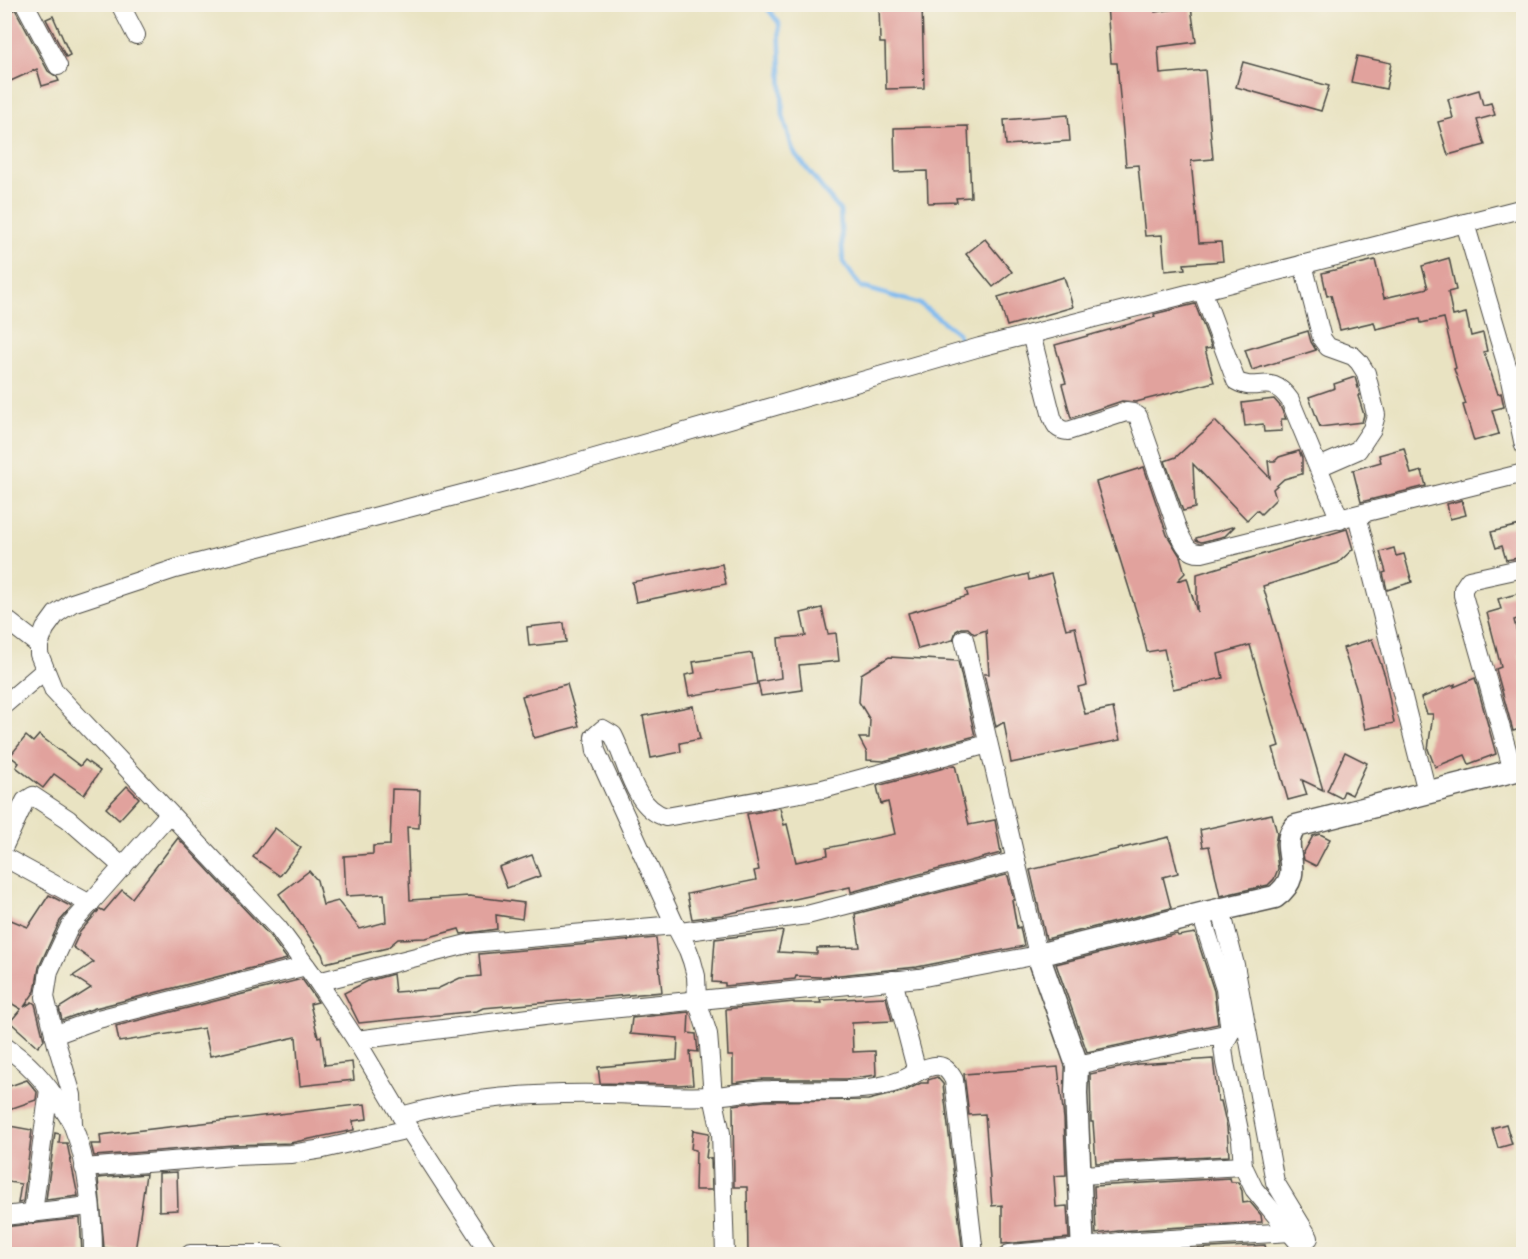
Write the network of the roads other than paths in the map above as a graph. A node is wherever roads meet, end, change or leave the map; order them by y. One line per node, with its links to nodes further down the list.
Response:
1 (25, 4): 4 (street)
2 (120, 4): 3 (street)
3 (135, 35)
4 (58, 66)
5 (1524, 208): 6 (street)
6 (1465, 223): 7 (street); 10 (street)
7 (1303, 264): 8 (street); 12 (street)
8 (1202, 290): 9 (street); 12 (street)
9 (1031, 334): 14 (street); 18 (street)
10 (1515, 363): 11 (street)
11 (1524, 446)
12 (1319, 467): 14 (street)
13 (1524, 473): 14 (street)
14 (1348, 517): 23 (street)
15 (1524, 568): 22 (street)
16 (4, 618): 18 (street)
17 (964, 639): 21 (street)
18 (39, 645): 19 (street)
19 (45, 670): 20 (street); 24 (street)
20 (4, 705)
21 (988, 744): 27 (street); 31 (street)
22 (1518, 769): 23 (street)
23 (1427, 792): 30 (street)
24 (170, 814): 28 (street); 33 (street)
25 (4, 846): 28 (street)
26 (4, 857): 29 (street)
27 (1016, 861): 31 (street); 32 (street)
28 (123, 867): 29 (street)
29 (90, 904): 38 (street)
30 (1211, 912): 32 (street); 37 (street); 63 (street)
31 (677, 928): 35 (street); 36 (street)
32 (1038, 955): 34 (street); 41 (street)
33 (306, 966): 35 (street); 38 (street)
34 (893, 980): 36 (street); 42 (street)
35 (318, 982): 39 (street)
36 (697, 1000): 39 (street); 44 (street)
37 (1230, 1033): 41 (street); 47 (street)
38 (54, 1035): 46 (street)
39 (356, 1040): 45 (street)
40 (4, 1046): 43 (street)
41 (1077, 1065): 49 (street)
42 (917, 1072): 44 (street); 60 (street)
43 (49, 1089): 46 (street); 51 (street)
44 (713, 1096): 45 (street); 59 (street)
45 (405, 1123): 48 (street); 58 (street)
46 (73, 1124): 48 (street)
47 (1243, 1166): 49 (street); 53 (street)
48 (84, 1168): 50 (street)
49 (1081, 1175): 54 (street)
50 (90, 1206): 51 (street); 55 (street)
51 (33, 1213): 52 (street)
52 (4, 1216)
53 (1292, 1232): 54 (street); 62 (street)
54 (1083, 1251): 61 (street)
55 (93, 1254)
56 (190, 1254): 57 (street)
57 (278, 1254)
58 (490, 1254)
59 (725, 1254)
60 (974, 1254)
61 (1009, 1254)
62 (1308, 1254)
63 (1320, 1254)

